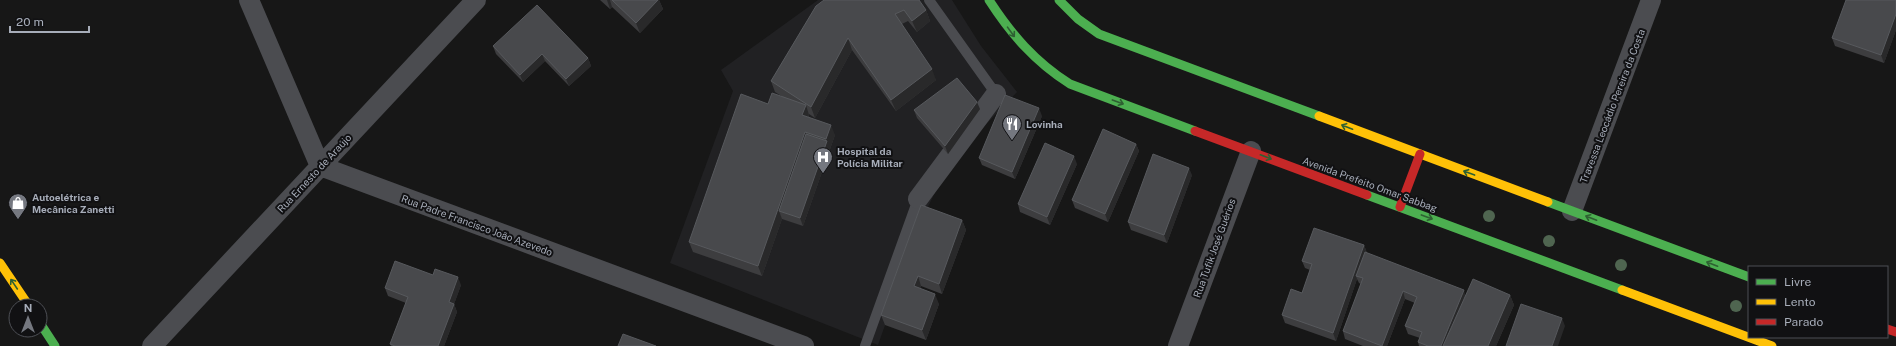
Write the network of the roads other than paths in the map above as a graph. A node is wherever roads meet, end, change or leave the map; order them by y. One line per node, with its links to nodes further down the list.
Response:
1 (249, 0): 10 (street)
2 (476, 0): 10 (street, Rua Ernesto de Araújo)
3 (929, 0): 7 (lane)
4 (989, 0): 8 (main road, Avenida Prefeito Omar Sabbag, one-way to 8)
5 (1059, 0): 9 (main road, one-way to 5)
6 (1651, 0): 13 (street, Travessa Leocádio Pereira da Costa)
7 (996, 94): 11 (street)
8 (1251, 151): 12 (main road, Avenida Prefeito Omar Sabbag, one-way to 12); 24 (street, Rua Tufik José Guérios)
9 (1420, 154): 12 (main road); 13 (main road, one-way to 9)
10 (320, 166): 21 (street, Rua Ernesto de Araújo); 22 (street, Rua Padre Francisco João Azevedo)
11 (918, 199): 23 (lane)
12 (1400, 207): 18 (main road, Avenida Prefeito Omar Sabbag, one-way to 18)
13 (1572, 211): 15 (main road, one-way to 13)
14 (0, 263): 16 (main road, one-way to 14)
15 (1748, 277)
16 (24, 298)
17 (48, 335): 20 (main road)
18 (1748, 337)
19 (1751, 338): 25 (main road, Avenida Prefeito Omar Sabbag, one-way to 25)
20 (55, 346)
21 (152, 346)
22 (804, 346)
23 (865, 346)
24 (1178, 346)
25 (1772, 346)

